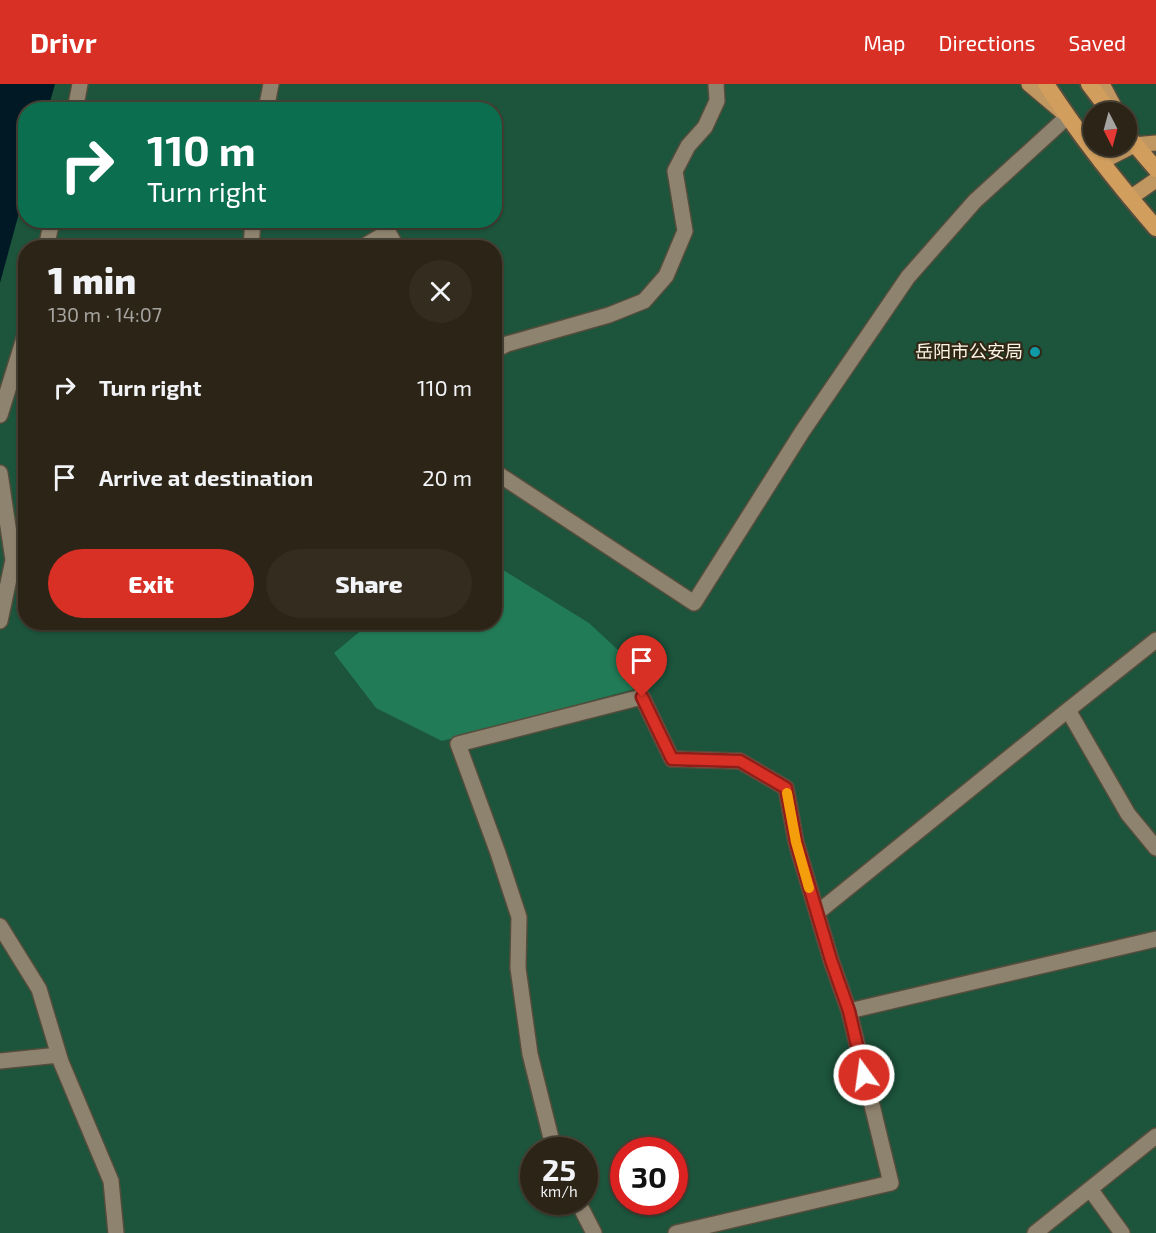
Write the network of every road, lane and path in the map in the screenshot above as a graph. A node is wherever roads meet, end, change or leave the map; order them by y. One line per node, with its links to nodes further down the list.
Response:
1 (80, 84): 8 (street)
2 (271, 84): 9 (street)
3 (716, 84): 24 (street)
4 (1029, 84): 12 (main road)
5 (1046, 84): 12 (highway)
6 (1089, 84): 10 (highway)
7 (1102, 84): 11 (main road)
8 (77, 102)
9 (268, 102)
10 (1102, 102)
11 (1112, 102)
12 (1067, 117): 17 (highway); 28 (street)
13 (1137, 138): 14 (main road)
14 (1156, 143)
15 (1137, 146): 18 (highway)
16 (1107, 156): 17 (main road)
17 (1101, 162): 20 (highway)
18 (1156, 169)
19 (1156, 180): 20 (main road)
20 (1130, 198): 21 (highway)
21 (1156, 228)
22 (374, 240): 23 (street)
23 (392, 240)
24 (502, 346)
25 (18, 358): 26 (street)
26 (0, 415)
27 (0, 473): 29 (street)
28 (502, 477)
29 (0, 621)
30 (1156, 640): 31 (street)
31 (1068, 710): 32 (street); 33 (street)
32 (1156, 848)
33 (817, 913): 36 (street); 40 (street)
34 (0, 926): 37 (street)
35 (1156, 939): 36 (street)
36 (849, 1011): 45 (street)
37 (59, 1055): 38 (street); 43 (street)
38 (0, 1061)
39 (1156, 1136): 41 (street)
40 (551, 1137)
41 (1090, 1189): 46 (street); 47 (street)
42 (585, 1215): 44 (street)
43 (116, 1233)
44 (594, 1233)
45 (676, 1233)
46 (1035, 1233)
47 (1122, 1233)

